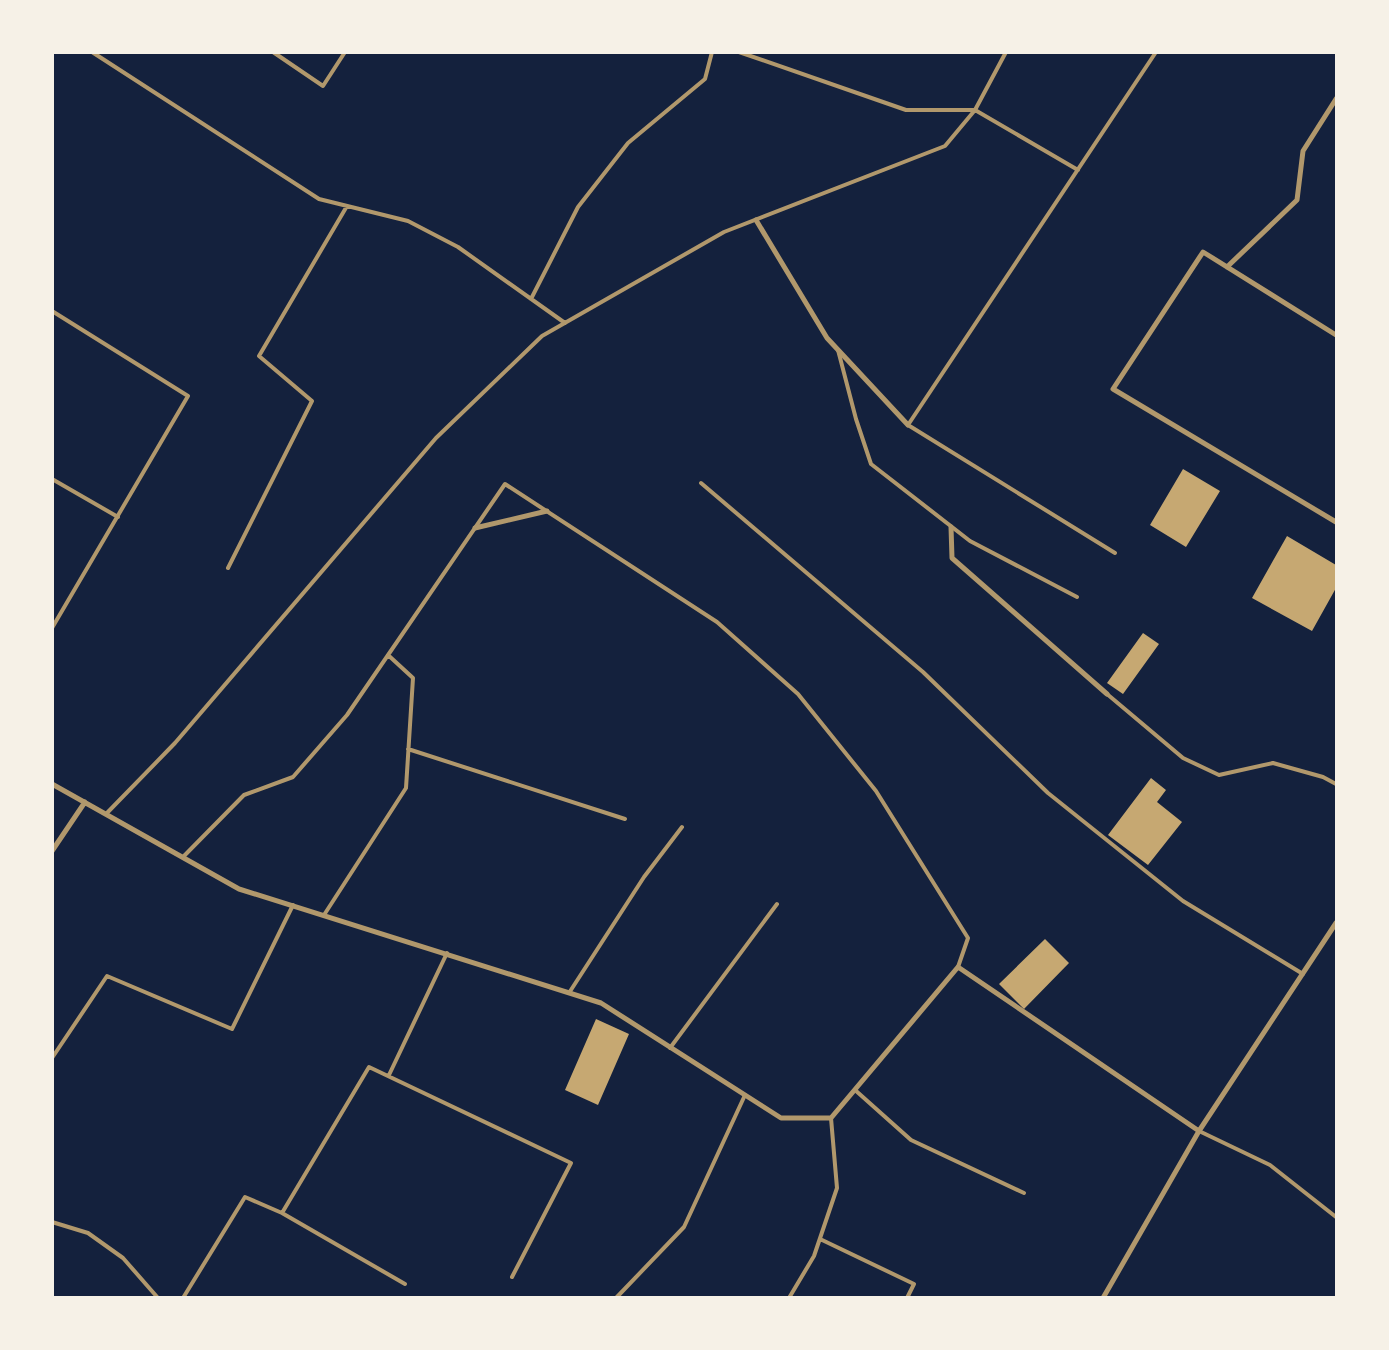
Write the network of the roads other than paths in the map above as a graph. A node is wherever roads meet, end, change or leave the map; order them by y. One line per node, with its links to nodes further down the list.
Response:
1 (92, 52): 12 (lane)
2 (273, 52): 3 (lane)
3 (346, 52)
4 (706, 52): 8 (lane)
5 (739, 52): 10 (lane)
6 (1006, 52): 10 (lane)
7 (1156, 52): 11 (lane)
8 (712, 54): 15 (lane)
9 (1336, 98): 14 (street)
10 (975, 110): 11 (lane); 13 (lane)
11 (1078, 170): 20 (lane)
12 (347, 206): 15 (lane); 29 (lane)
13 (756, 220): 17 (lane); 19 (street)
14 (1227, 267): 18 (street); 25 (street)
15 (531, 298): 17 (lane)
16 (52, 312): 24 (lane)
17 (565, 323): 38 (lane)
18 (1336, 335)
19 (838, 349): 20 (street); 26 (lane)
20 (908, 425): 28 (lane)
21 (52, 478): 24 (lane)
22 (701, 483): 49 (lane)
23 (547, 511): 27 (street); 27 (lane); 48 (lane)
24 (118, 517): 31 (lane)
25 (1336, 522)
26 (951, 527): 30 (lane); 33 (street)
27 (475, 528): 32 (lane)
28 (1115, 553)
29 (228, 568)
30 (1077, 597)
31 (52, 628)
32 (388, 656): 34 (lane); 42 (lane)
33 (1107, 694): 36 (lane)
34 (408, 749): 39 (lane); 45 (lane)
35 (52, 784): 37 (street)
36 (1336, 784)
37 (86, 802): 38 (street); 41 (street)
38 (106, 814): 42 (street)
39 (625, 819)
40 (682, 827): 50 (lane)
41 (52, 851)
42 (183, 857): 44 (street)
43 (777, 904): 51 (lane)
44 (293, 905): 45 (street); 52 (lane)
45 (324, 914): 47 (street)
46 (1336, 923): 49 (street)
47 (447, 953): 50 (street); 53 (lane)
48 (958, 967): 54 (street); 57 (street)
49 (1303, 974): 57 (street)
50 (569, 993): 51 (street)
51 (670, 1048): 55 (street)
52 (52, 1058)
53 (389, 1075): 59 (lane); 63 (lane)
54 (855, 1090): 56 (street); 58 (lane)
55 (745, 1095): 56 (street); 68 (lane)
56 (831, 1118): 62 (lane)
57 (1199, 1131): 60 (lane); 65 (street)
58 (1024, 1193)
59 (282, 1213): 64 (lane); 67 (lane)
60 (1336, 1218)
61 (52, 1222): 66 (lane)
62 (820, 1239): 69 (lane); 70 (lane)
63 (512, 1277)
64 (405, 1284)
65 (1104, 1296): 71 (street)
66 (158, 1298)
67 (183, 1298)
68 (616, 1298)
69 (788, 1298)
70 (907, 1298)
71 (1111, 1298)

